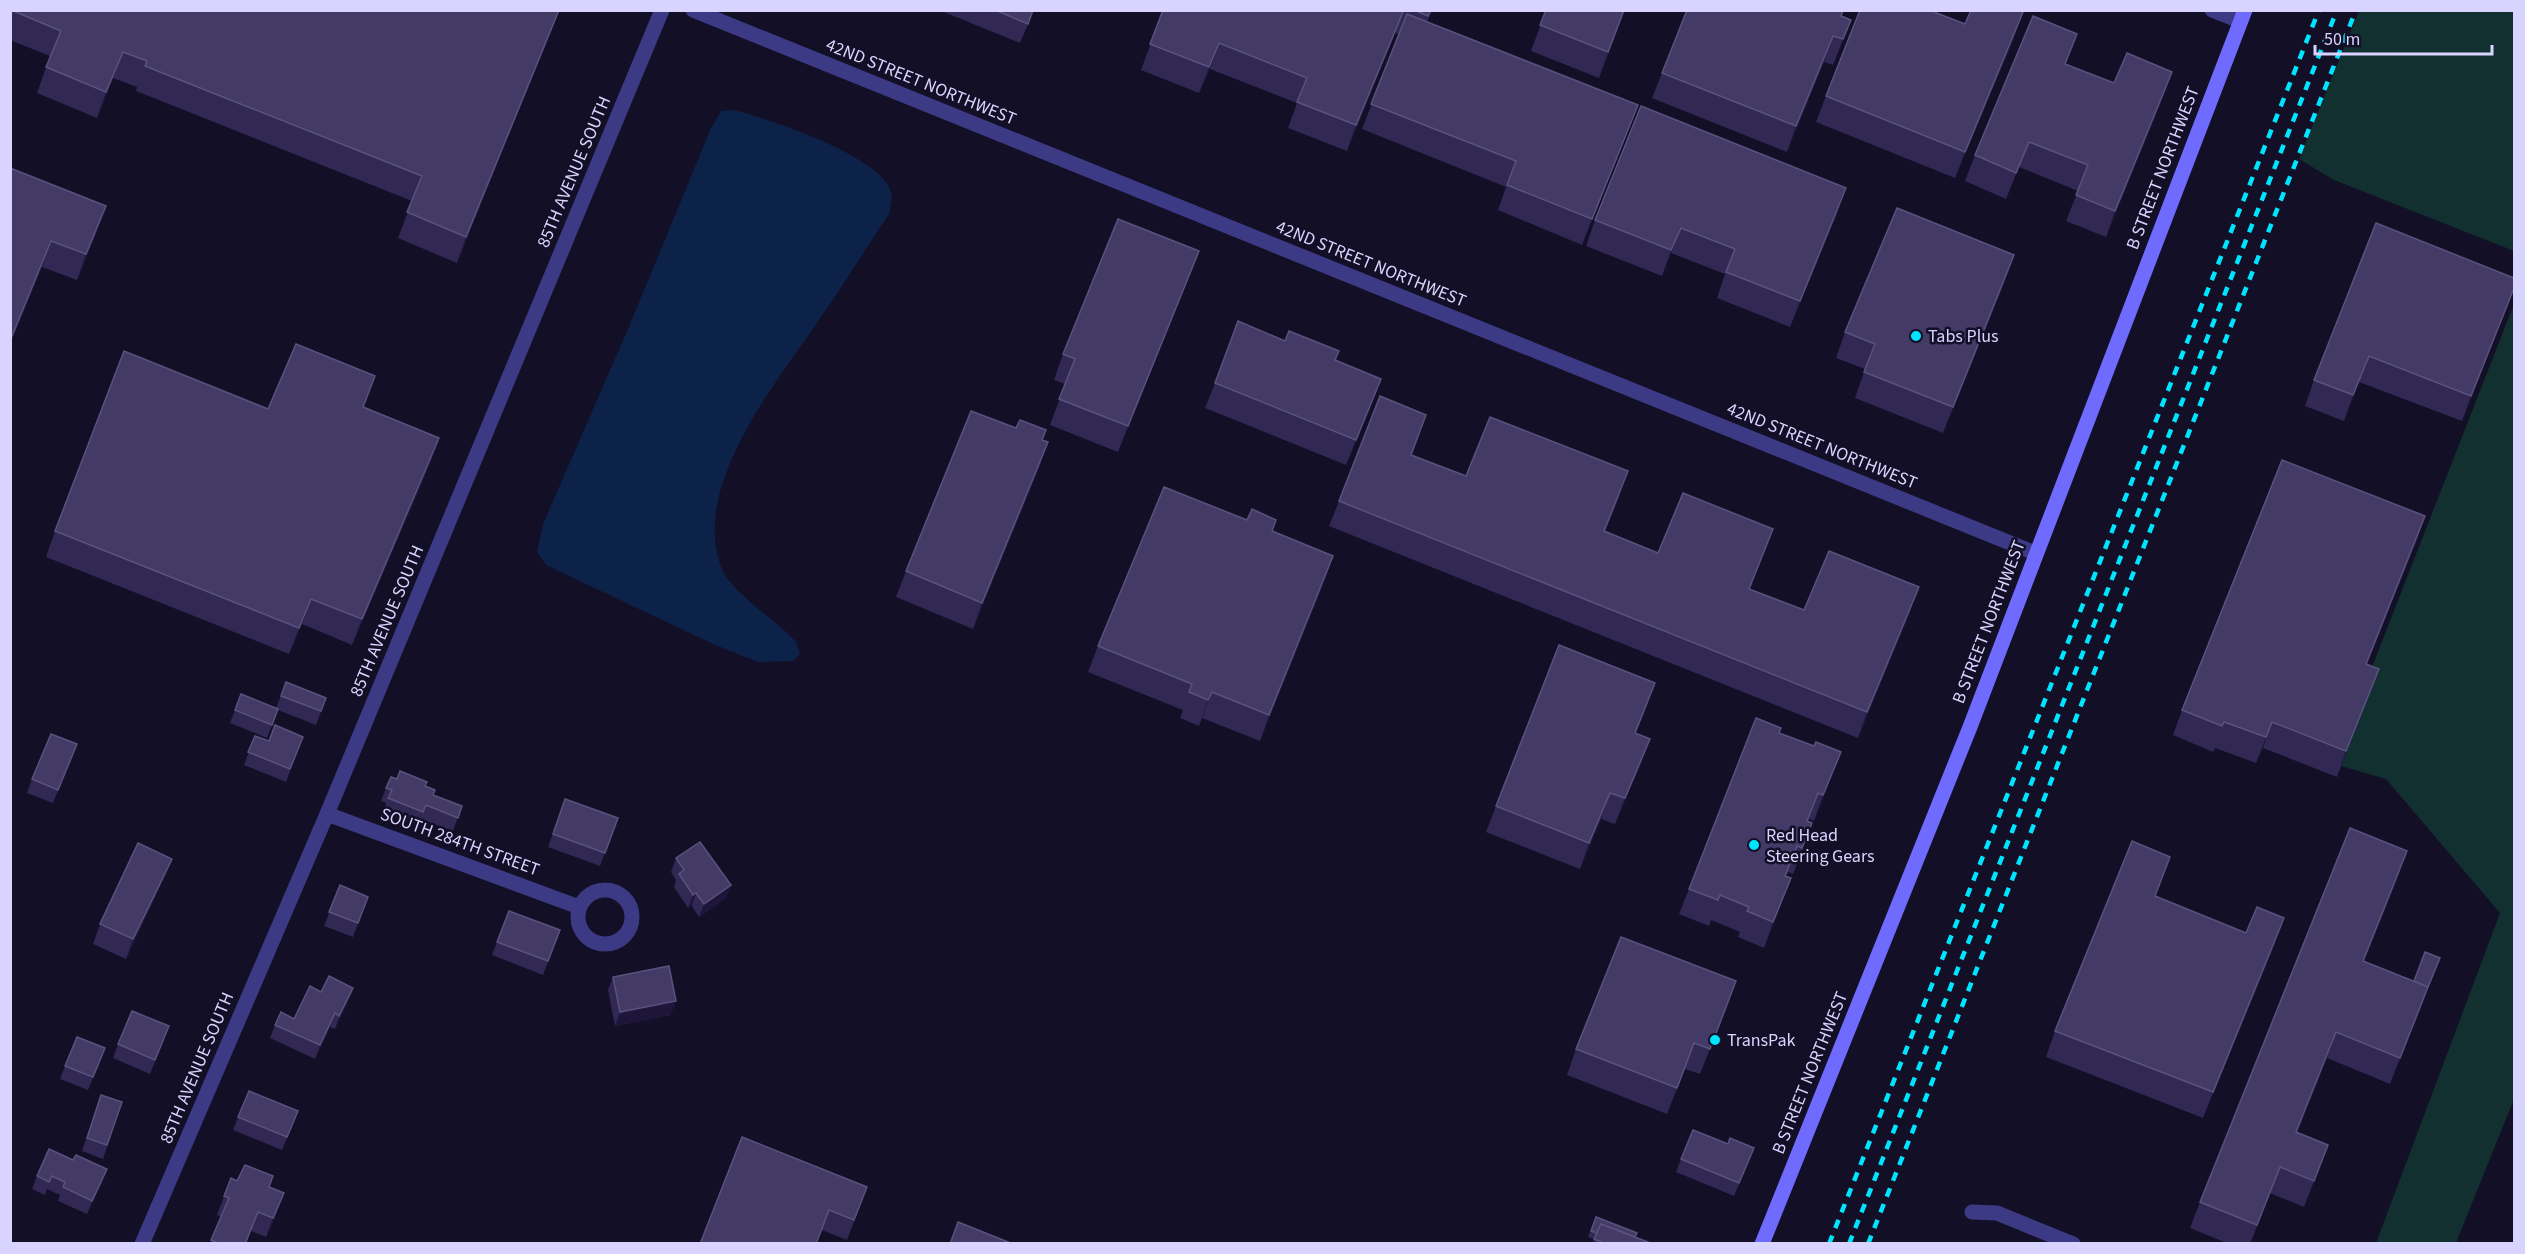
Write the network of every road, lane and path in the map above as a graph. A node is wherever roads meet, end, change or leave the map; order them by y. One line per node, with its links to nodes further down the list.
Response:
1 (662, 10): 6 (street, 85TH AVENUE SOUTH)
2 (693, 10): 5 (street, 42ND STREET NORTHWEST)
3 (2212, 10): 4 (street)
4 (2242, 16): 5 (street, B STREET NORTHWEST)
5 (2035, 553): 10 (street, B STREET NORTHWEST)
6 (327, 814): 7 (street, SOUTH 284TH STREET); 9 (street, 85TH AVENUE SOUTH)
7 (579, 907)
8 (1972, 1212): 11 (street)
9 (142, 1244)
10 (1762, 1244)
11 (2073, 1244)

